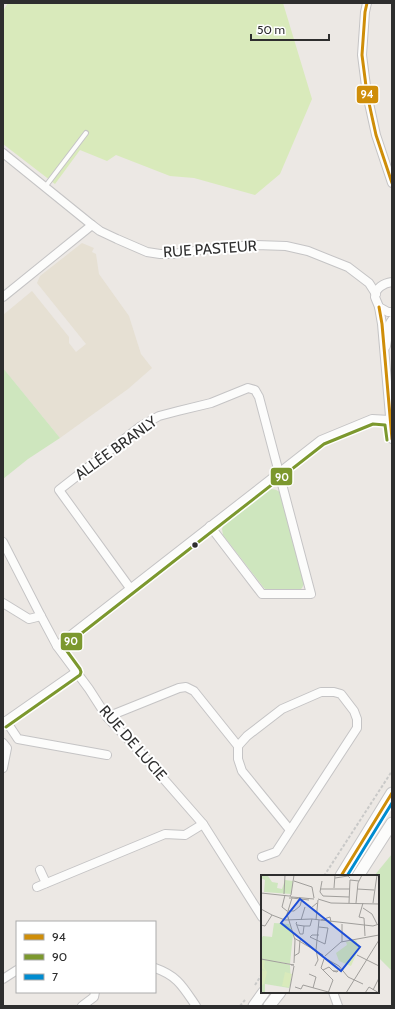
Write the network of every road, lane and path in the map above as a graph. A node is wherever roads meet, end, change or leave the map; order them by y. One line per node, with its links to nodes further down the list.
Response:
1 (367, 3): 4 (street)
2 (86, 133): 5 (lane)
3 (3, 153): 5 (street, RUE PASTEUR)
4 (392, 183)
5 (46, 187): 6 (street, RUE PASTEUR)
6 (92, 225): 8 (street, RUE PASTEUR); 11 (street)
7 (392, 282): 9 (street)
8 (369, 283): 9 (street, RUE PASTEUR); 10 (street, RUE PASTEUR)
9 (382, 285): 10 (street)
10 (376, 294): 12 (street, RUE PASTEUR)
11 (3, 297)
12 (379, 307): 13 (street); 15 (street)
13 (392, 312)
14 (392, 320): 15 (street)
15 (384, 353): 16 (street)
16 (391, 420): 17 (street); 18 (street)
17 (392, 438)
18 (280, 472): 19 (street); 19 (street); 21 (street, ALLÉE BRANLY)
19 (210, 526): 21 (street)
20 (3, 542): 23 (street, RUE DE LUCIE)
21 (130, 588): 24 (street)
22 (3, 603): 23 (street)
23 (40, 616): 24 (street, RUE DE LUCIE)
24 (57, 646): 25 (street, RUE DE LUCIE)
25 (76, 672): 26 (street, RUE DE LUCIE); 27 (street)
26 (107, 717): 30 (street); 36 (street, RUE DE LUCIE)
27 (4, 722): 28 (street)
28 (18, 739): 29 (street); 31 (street)
29 (5, 746): 32 (street)
30 (238, 746): 37 (street); 37 (street)
31 (107, 755)
32 (3, 768)
33 (392, 771): 40 (path)
34 (392, 793): 41 (street)
35 (392, 823): 42 (street)
36 (203, 824): 43 (street); 45 (street, RUE DE LUCIE)
37 (290, 830): 38 (street)
38 (262, 857)
39 (40, 870): 43 (street)
40 (325, 875)
41 (342, 875)
42 (359, 875)
43 (46, 883): 44 (street)
44 (37, 887)
45 (261, 915)
46 (156, 968): 55 (street)
47 (16, 971): 48 (street)
48 (3, 979)
49 (263, 993): 56 (street)
50 (279, 993): 57 (street)
51 (333, 993): 58 (street)
52 (94, 994): 53 (street); 54 (street)
53 (82, 1006)
54 (97, 1006)
55 (196, 1006)
56 (254, 1006)
57 (269, 1006)
58 (338, 1006)

